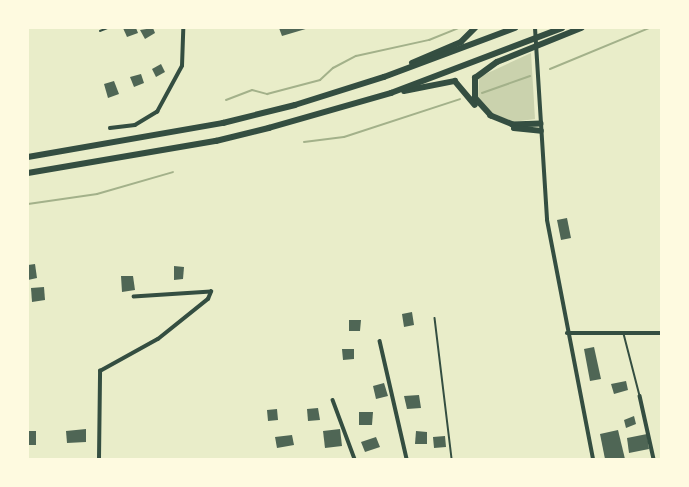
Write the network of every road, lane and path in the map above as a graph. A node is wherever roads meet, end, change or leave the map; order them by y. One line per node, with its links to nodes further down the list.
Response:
1 (108, 28): 8 (lane)
2 (183, 28): 12 (street)
3 (475, 28): 9 (highway)
4 (515, 28): 9 (highway)
5 (535, 28): 11 (street)
6 (562, 28): 10 (highway)
7 (581, 28): 11 (highway)
8 (100, 31)
9 (384, 77): 14 (highway)
10 (391, 93): 13 (highway); 15 (highway)
11 (541, 124): 13 (street)
12 (110, 128)
13 (541, 131): 18 (street)
14 (28, 157)
15 (28, 173)
16 (134, 297): 24 (street)
17 (435, 318): 27 (lane)
18 (567, 333): 19 (street); 28 (street)
19 (624, 333): 20 (street); 22 (lane)
20 (661, 333)
21 (380, 341): 26 (street)
22 (640, 396): 29 (street)
23 (333, 400): 25 (street)
24 (99, 459)
25 (355, 459)
26 (407, 459)
27 (452, 459)
28 (593, 459)
29 (654, 459)

